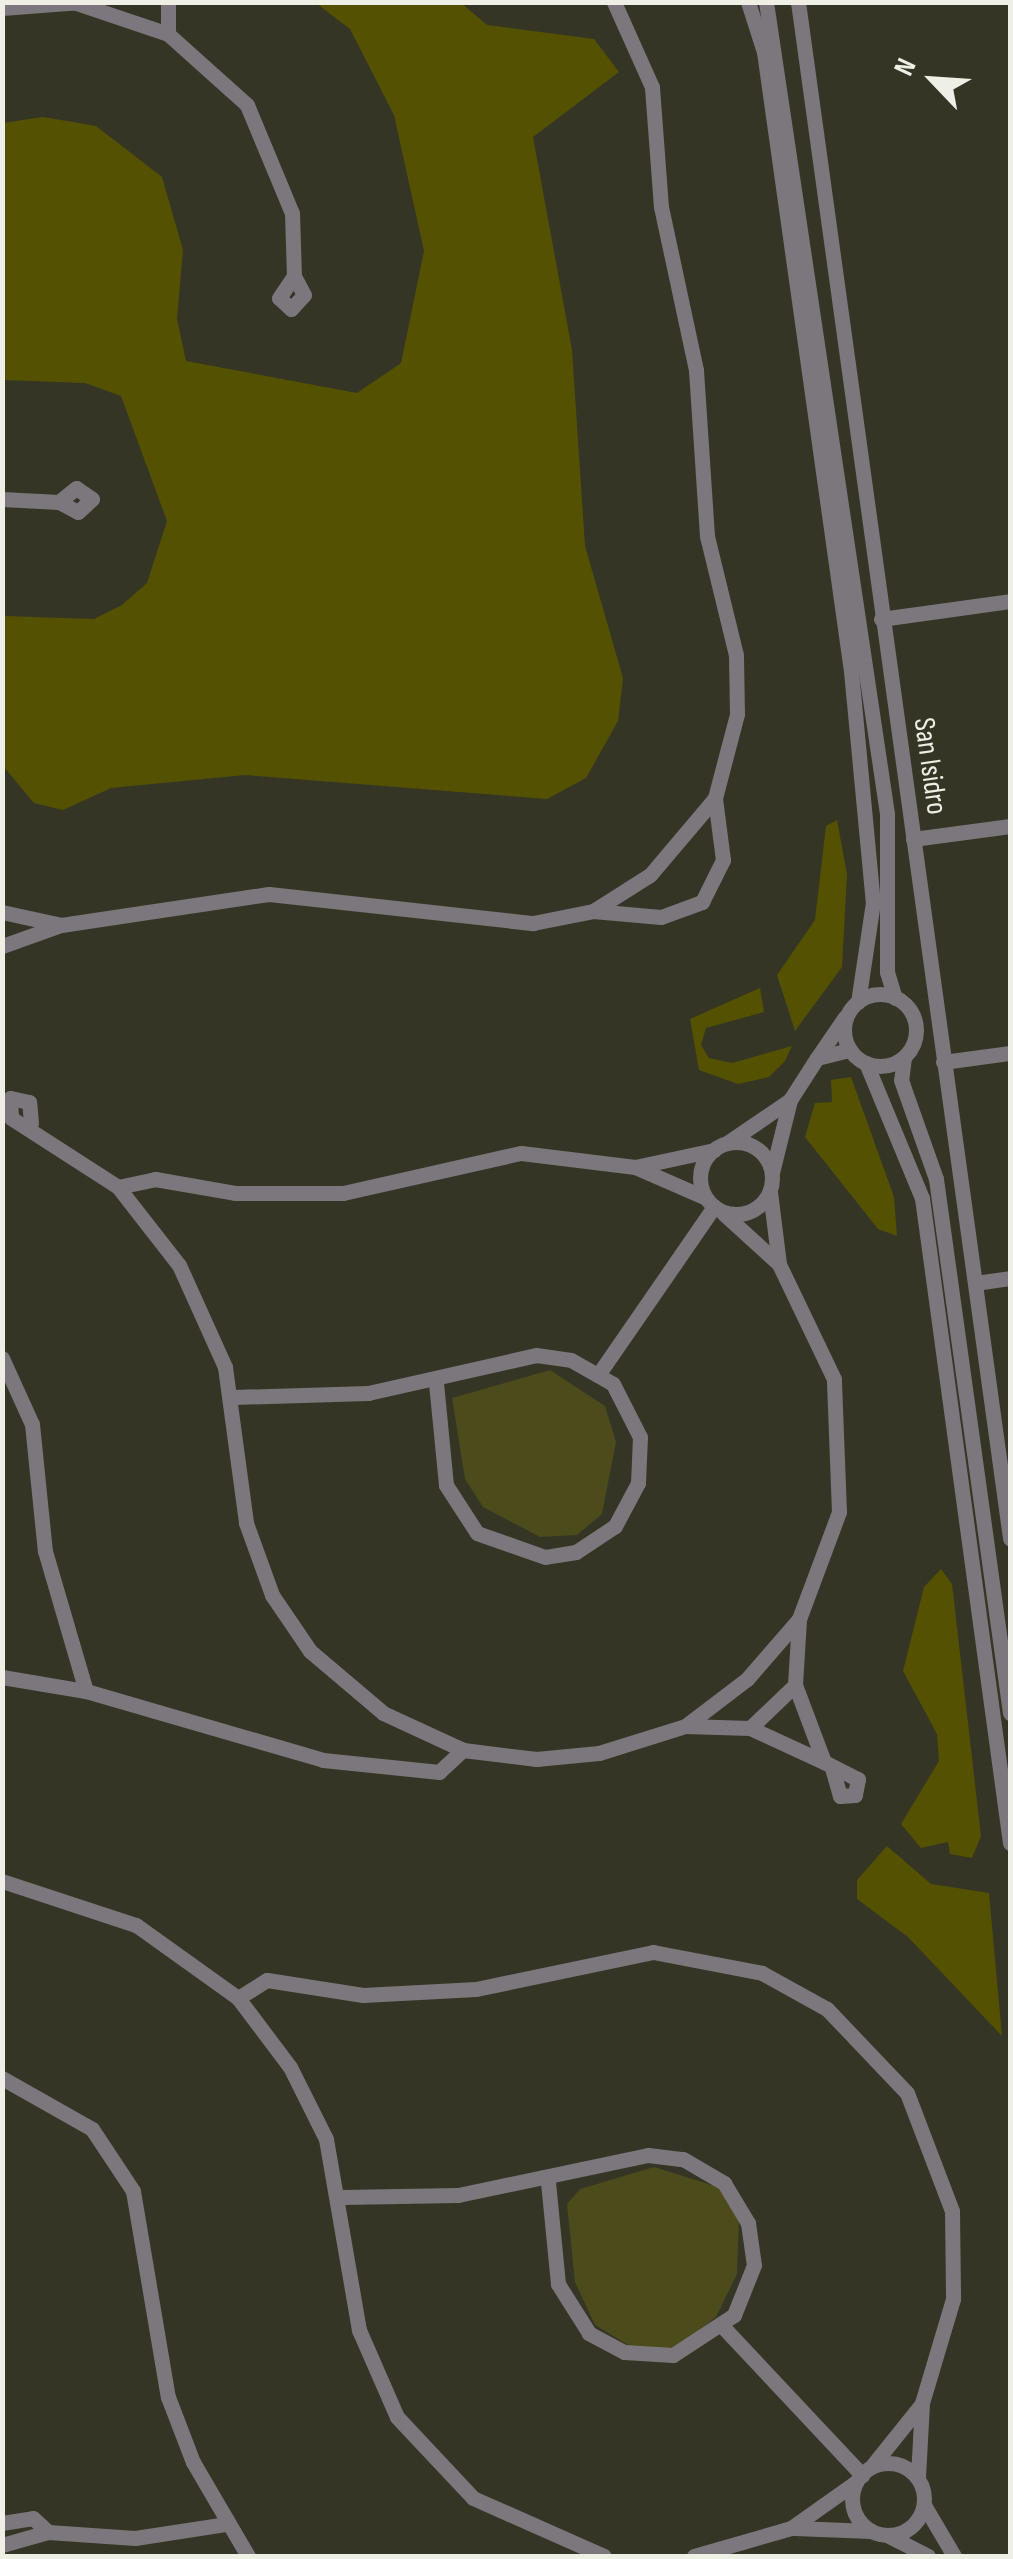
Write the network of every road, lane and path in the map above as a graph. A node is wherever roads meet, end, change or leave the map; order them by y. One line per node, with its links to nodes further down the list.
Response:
1 (168, 2): 8 (street)
2 (614, 2): 16 (street)
3 (748, 2): 9 (street)
4 (766, 2): 9 (street)
5 (798, 2): 14 (street, San Isidro)
6 (78, 3): 7 (street); 8 (street)
7 (2, 8)
8 (168, 34): 10 (street)
9 (770, 50): 15 (street)
10 (294, 276)
11 (2, 499): 12 (street)
12 (59, 502)
13 (1010, 601): 14 (street)
14 (881, 619): 18 (street, San Isidro)
15 (853, 637): 23 (street); 24 (street)
16 (715, 798): 19 (street); 19 (street)
17 (1010, 826): 18 (street)
18 (913, 839): 29 (street, San Isidro)
19 (593, 911): 21 (street)
20 (2, 912): 21 (street)
21 (61, 925): 22 (street)
22 (2, 946)
23 (895, 998): 24 (street); 27 (street)
24 (854, 1006): 25 (street); 28 (street)
25 (850, 1050): 28 (street); 30 (street)
26 (1010, 1053): 29 (street)
27 (904, 1057): 30 (street); 44 (street)
28 (817, 1058): 31 (street)
29 (943, 1062): 40 (street, San Isidro)
30 (866, 1063): 44 (street)
31 (790, 1100): 33 (street); 35 (street)
32 (31, 1123): 36 (street)
33 (719, 1147): 34 (street); 35 (street); 37 (street)
34 (635, 1166): 36 (street); 37 (street)
35 (771, 1184): 37 (street); 38 (street)
36 (118, 1187): 45 (street)
37 (714, 1206): 38 (street); 42 (street)
38 (779, 1264): 47 (street)
39 (1010, 1278): 40 (street)
40 (975, 1283): 46 (street, San Isidro)
41 (2, 1358): 50 (street)
42 (600, 1372): 43 (street); 43 (street)
43 (436, 1383): 45 (street)
44 (962, 1393): 51 (street); 55 (street)
45 (233, 1397): 54 (street)
46 (1010, 1538)
47 (799, 1619): 49 (street); 52 (street)
48 (2, 1677): 50 (street)
49 (795, 1685): 53 (street); 53 (street)
50 (86, 1691): 54 (street)
51 (1010, 1713)
52 (685, 1726): 53 (street); 54 (street)
53 (750, 1728)
54 (462, 1750)
55 (1010, 1843)
56 (2, 1881): 57 (street)
57 (238, 1998): 60 (street); 62 (street)
58 (2, 2078): 68 (street)
59 (548, 2182): 60 (street); 61 (street); 61 (street)
60 (342, 2197): 74 (street)
61 (724, 2328): 63 (street)
62 (922, 2403): 63 (street); 64 (street)
63 (862, 2475): 64 (street); 69 (street); 71 (street)
64 (918, 2478): 65 (street)
65 (924, 2505): 71 (street); 79 (street)
66 (21, 2520): 67 (street); 70 (street); 72 (street)
67 (2, 2523)
68 (227, 2524): 70 (street); 75 (street)
69 (790, 2528): 71 (street); 77 (street)
70 (48, 2532): 72 (street)
71 (881, 2534): 78 (street)
72 (26, 2542): 73 (street)
73 (3, 2550)
74 (582, 2555): 76 (street)
75 (248, 2556)
76 (604, 2556)
77 (694, 2556)
78 (928, 2556)
79 (954, 2556)

